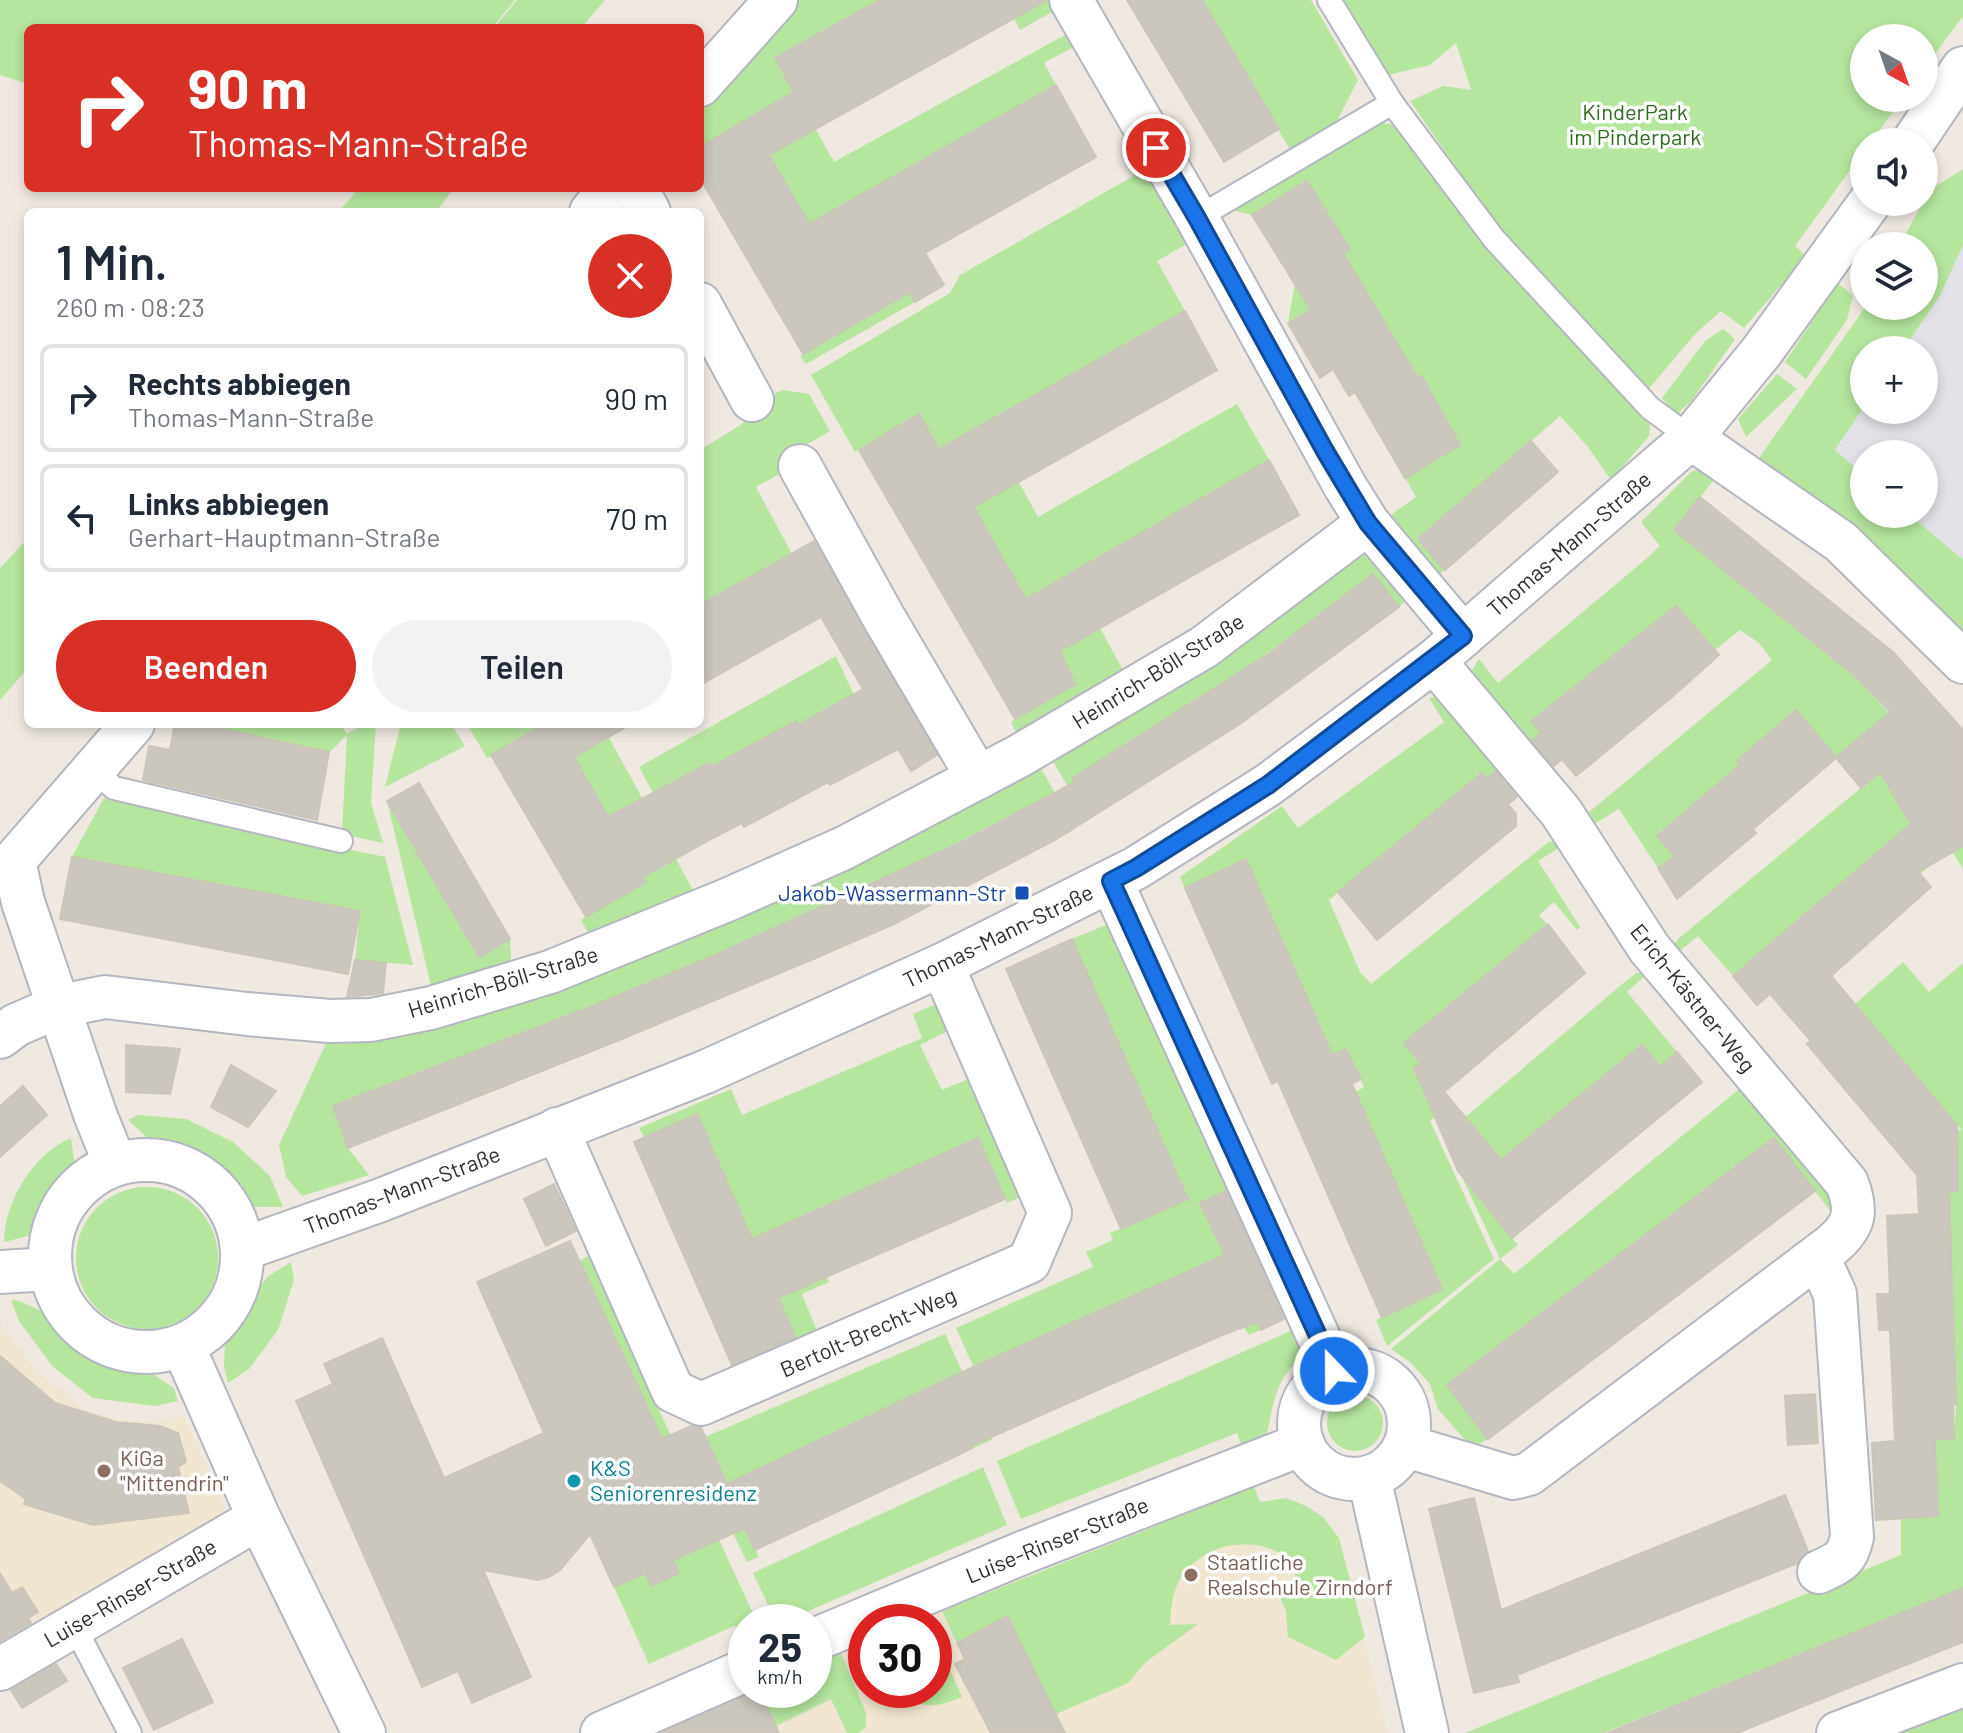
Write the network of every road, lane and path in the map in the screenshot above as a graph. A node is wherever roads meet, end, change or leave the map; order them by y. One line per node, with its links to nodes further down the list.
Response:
1 (776, 0): 5 (street)
2 (1071, 0): 11 (street)
3 (1329, 0): 6 (lane)
4 (1963, 68): 7 (street)
5 (704, 81)
6 (1392, 103): 11 (lane); 14 (lane)
7 (1922, 128)
8 (608, 192): 9 (street)
9 (594, 208)
10 (1860, 216): 14 (street, Thomas-Mann-Straße)
11 (1197, 218): 16 (street)
12 (704, 311): 13 (street)
13 (752, 400)
14 (1691, 438): 17 (street, Thomas-Mann-Straße); 18 (street)
15 (800, 466): 21 (street)
16 (1368, 523): 17 (street); 21 (street, Heinrich-Böll-Straße)
17 (1448, 648): 24 (street, Thomas-Mann-Straße); 31 (street, Erich-Kästner-Weg)
18 (1963, 662)
19 (129, 728): 20 (street)
20 (92, 769): 22 (lane); 23 (street)
21 (978, 778): 26 (street, Heinrich-Böll-Straße)
22 (341, 841)
23 (7, 863): 26 (street)
24 (1111, 881): 25 (street, Thomas-Mann-Straße); 35 (street)
25 (942, 965): 28 (street, Thomas-Mann-Straße); 28 (street, Bertolt-Brecht-Weg)
26 (60, 1006): 27 (street, Heinrich-Böll-Straße); 29 (street)
27 (0, 1037)
28 (557, 1129): 30 (street, Thomas-Mann-Straße)
29 (115, 1164): 30 (street); 32 (street)
30 (243, 1249): 34 (street)
31 (1818, 1257): 37 (street, Erich-Kästner-Weg); 40 (street)
32 (50, 1269): 33 (street); 34 (street)
33 (0, 1272)
34 (183, 1346): 39 (street)
35 (1334, 1371): 36 (street); 37 (street)
36 (1303, 1444): 38 (street); 42 (street, Luise-Rinser-Straße)
37 (1406, 1446): 38 (street)
38 (1369, 1477): 49 (street)
39 (259, 1518): 41 (street, Luise-Rinser-Straße); 47 (street)
40 (1819, 1572)
41 (74, 1626): 43 (street, Luise-Rinser-Straße); 46 (lane)
42 (832, 1632)
43 (0, 1669)
44 (728, 1678): 48 (street)
45 (1963, 1685): 50 (street)
46 (130, 1733)
47 (364, 1733)
48 (602, 1733)
49 (1427, 1733)
50 (1838, 1733)

